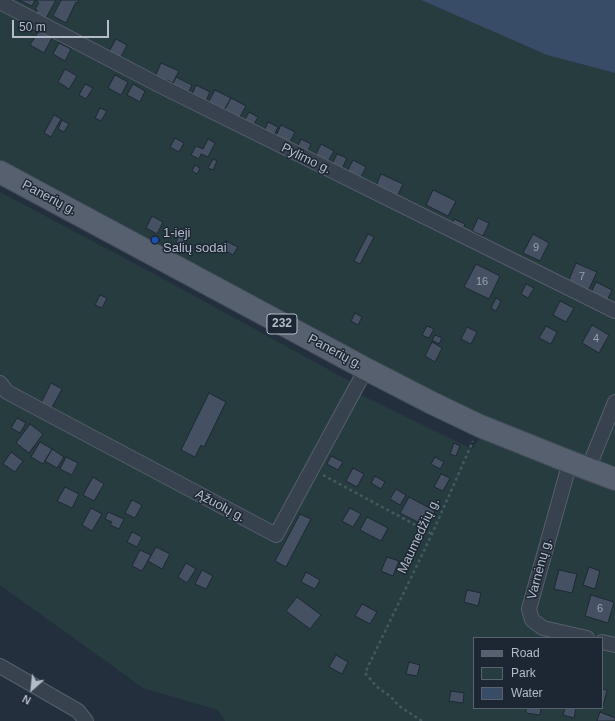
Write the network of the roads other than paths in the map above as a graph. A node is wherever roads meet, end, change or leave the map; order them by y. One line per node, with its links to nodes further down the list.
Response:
1 (0, 2): 3 (street, Pylimo g.)
2 (0, 172): 4 (main road, Panerių g. / 232)
3 (615, 311)
4 (366, 369): 5 (street, Ąžuolų g.); 7 (main road, Panerių g. / 232)
5 (0, 383)
6 (615, 402): 7 (street)
7 (579, 466): 8 (main road, Panerių g. / 232); 9 (street, Varnėnų g.)
8 (615, 479)
9 (583, 637)
10 (603, 642): 11 (street)
11 (615, 645)
12 (0, 666): 13 (street)
13 (86, 721)

